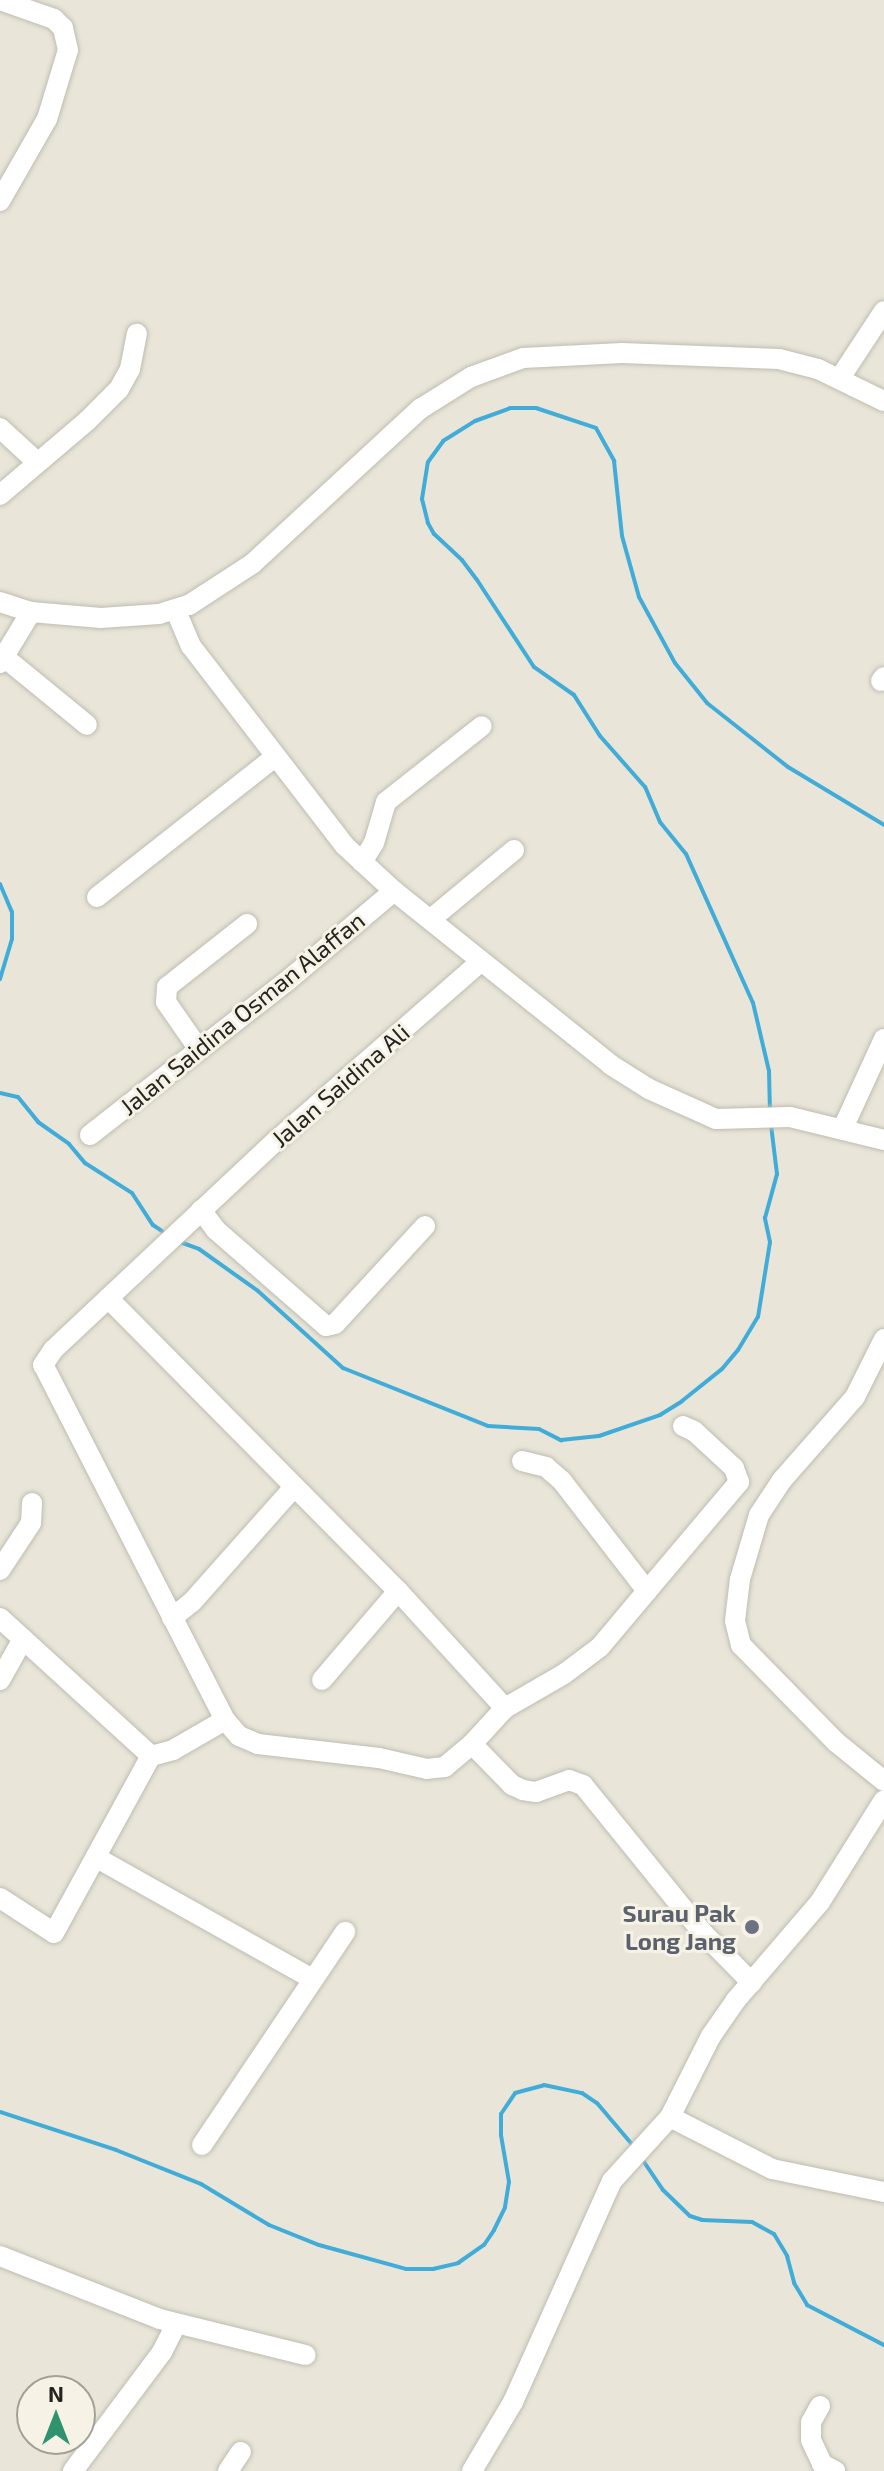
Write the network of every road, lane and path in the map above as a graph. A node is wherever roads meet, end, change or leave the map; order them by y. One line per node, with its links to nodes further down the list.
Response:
1 (0, 0): 2 (street)
2 (0, 201)
3 (884, 311): 5 (street)
4 (137, 334): 8 (street)
5 (840, 378): 6 (street); 11 (street)
6 (884, 401)
7 (0, 428): 8 (street)
8 (37, 462): 9 (street)
9 (0, 495)
10 (0, 602): 12 (street)
11 (176, 611): 12 (street); 16 (street)
12 (31, 612): 13 (street)
13 (2, 660): 14 (street)
14 (87, 725)
15 (482, 726): 18 (street)
16 (275, 757): 18 (street); 20 (street)
17 (514, 850): 21 (street)
18 (362, 862): 19 (street)
19 (394, 891): 21 (street); 25 (street, Jalan Saidina Osman Alaffan)
20 (97, 897)
21 (431, 919): 23 (street)
22 (247, 924): 25 (street)
23 (480, 962): 26 (street); 29 (street, Jalan Saidina Ali)
24 (884, 1039): 26 (street)
25 (198, 1048): 27 (street, Jalan Saidina Osman Alaffan)
26 (843, 1128): 28 (street)
27 (90, 1135)
28 (884, 1140)
29 (201, 1210): 30 (street); 31 (street, Jalan Saidina Ali)
30 (425, 1226)
31 (108, 1298): 35 (street); 41 (street, Jalan Saidina Ali)
32 (884, 1339): 49 (street)
33 (683, 1426): 39 (street)
34 (522, 1461): 39 (street)
35 (294, 1487): 38 (street); 41 (street)
36 (32, 1503): 37 (street)
37 (0, 1570)
38 (398, 1591): 44 (street); 45 (street)
39 (647, 1591): 45 (street)
40 (0, 1618): 42 (street)
41 (172, 1618): 46 (street)
42 (23, 1639): 43 (street); 48 (street)
43 (0, 1680)
44 (322, 1680)
45 (505, 1708): 47 (street)
46 (225, 1720): 47 (street); 48 (street)
47 (472, 1744): 55 (street)
48 (151, 1756): 51 (street)
49 (884, 1781)
50 (884, 1800): 55 (street)
51 (97, 1858): 52 (street); 54 (street)
52 (0, 1898)
53 (345, 1932): 54 (street)
54 (313, 1979): 57 (street)
55 (752, 1983): 56 (street)
56 (670, 2117): 58 (street); 66 (street)
57 (202, 2145)
58 (884, 2192)
59 (0, 2256): 60 (street)
60 (176, 2324): 61 (street); 64 (street)
61 (306, 2355)
62 (820, 2406): 67 (street)
63 (241, 2452): 65 (street)
64 (73, 2471)
65 (228, 2471)
66 (472, 2471)
67 (835, 2471)

